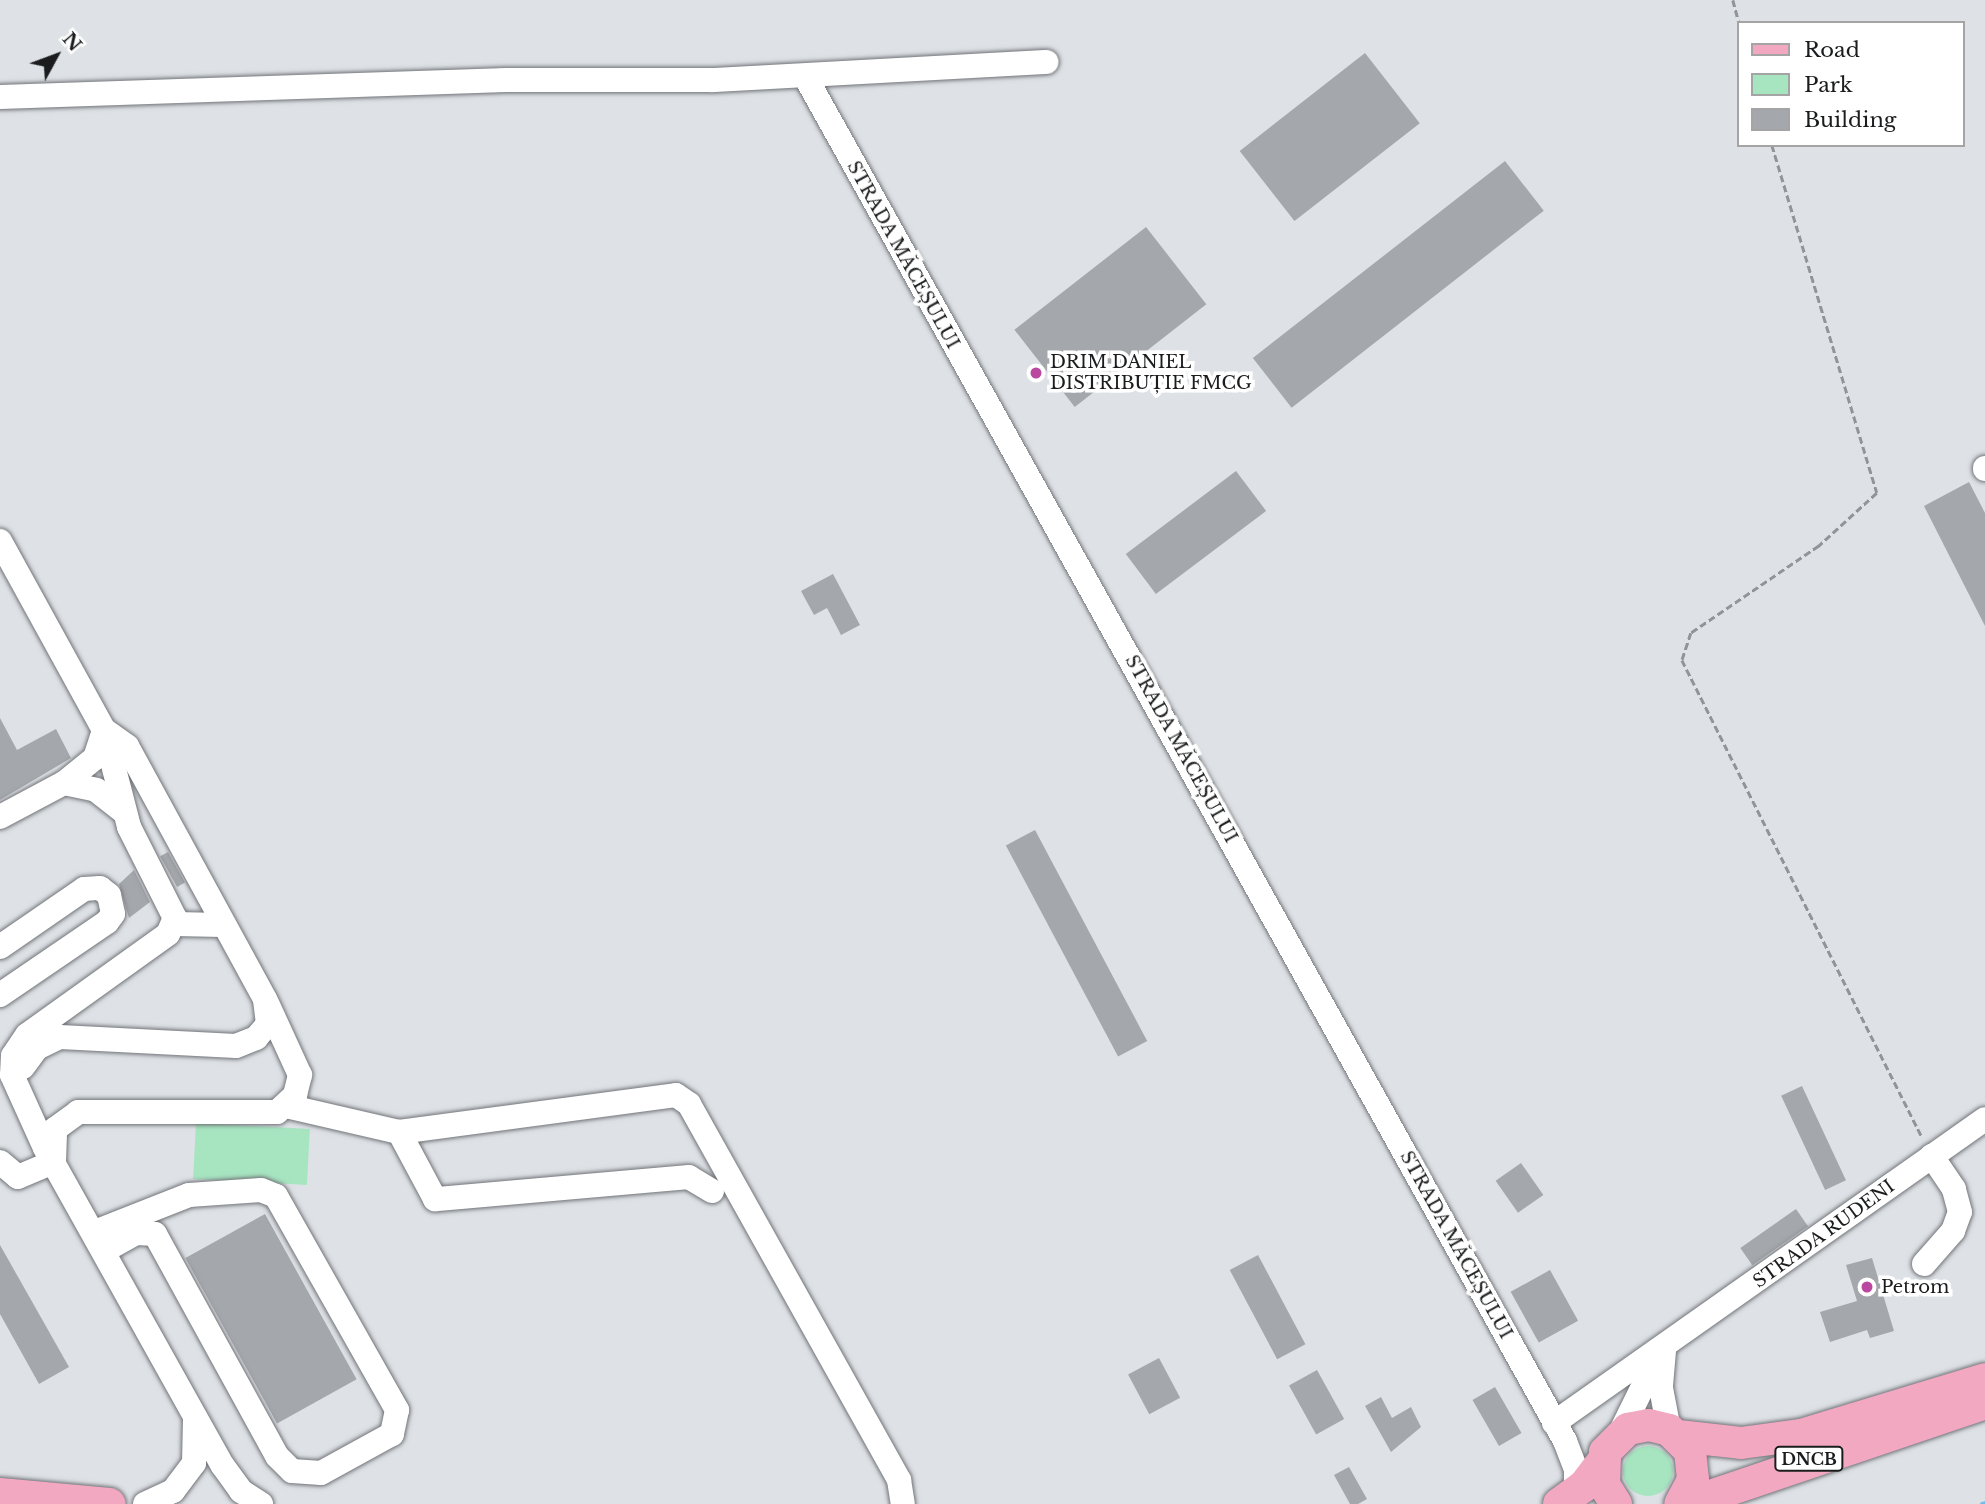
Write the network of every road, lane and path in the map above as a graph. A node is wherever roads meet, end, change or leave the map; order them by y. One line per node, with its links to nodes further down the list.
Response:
1 (1733, 0): 2 (path)
2 (1738, 21)
3 (1047, 62): 4 (street)
4 (805, 76): 5 (street); 31 (street, STRADA MĂCEȘULUI)
5 (0, 97)
6 (1773, 147): 21 (path)
7 (0, 541): 8 (street)
8 (104, 730): 9 (street); 10 (street); 13 (street)
9 (64, 783): 10 (street); 11 (street)
10 (123, 811): 12 (street)
11 (0, 817)
12 (174, 924): 13 (street); 17 (street)
13 (223, 925): 16 (street)
14 (0, 947): 15 (street)
15 (0, 995)
16 (265, 999): 17 (street); 18 (street)
17 (22, 1106): 23 (street)
18 (286, 1106): 20 (street); 23 (street)
19 (1985, 1119): 21 (street, STRADA RUDENI)
20 (398, 1132): 24 (street); 40 (street)
21 (1932, 1156): 26 (street); 27 (street, STRADA RUDENI)
22 (0, 1162): 23 (street)
23 (54, 1163): 25 (street)
24 (712, 1191)
25 (100, 1241): 25 (street); 30 (street)
26 (1924, 1264)
27 (1664, 1350): 31 (street, STRADA RUDENI); 32 (street); 33 (street)
28 (1985, 1379): 32 (main road, DNCB)
29 (1985, 1403): 43 (main road, DNCB)
30 (193, 1407): 38 (street); 39 (street)
31 (1555, 1423): 36 (street, STRADA MĂCEȘULUI)
32 (1674, 1433): 33 (main road, DNCB); 42 (main road)
33 (1619, 1435): 34 (main road)
34 (1602, 1462): 36 (main road); 41 (main road)
35 (0, 1494): 37 (main road)
36 (1567, 1498)
37 (110, 1504)
38 (145, 1504)
39 (261, 1504)
40 (903, 1504)
41 (1616, 1504)
42 (1680, 1504)
43 (1686, 1504)

